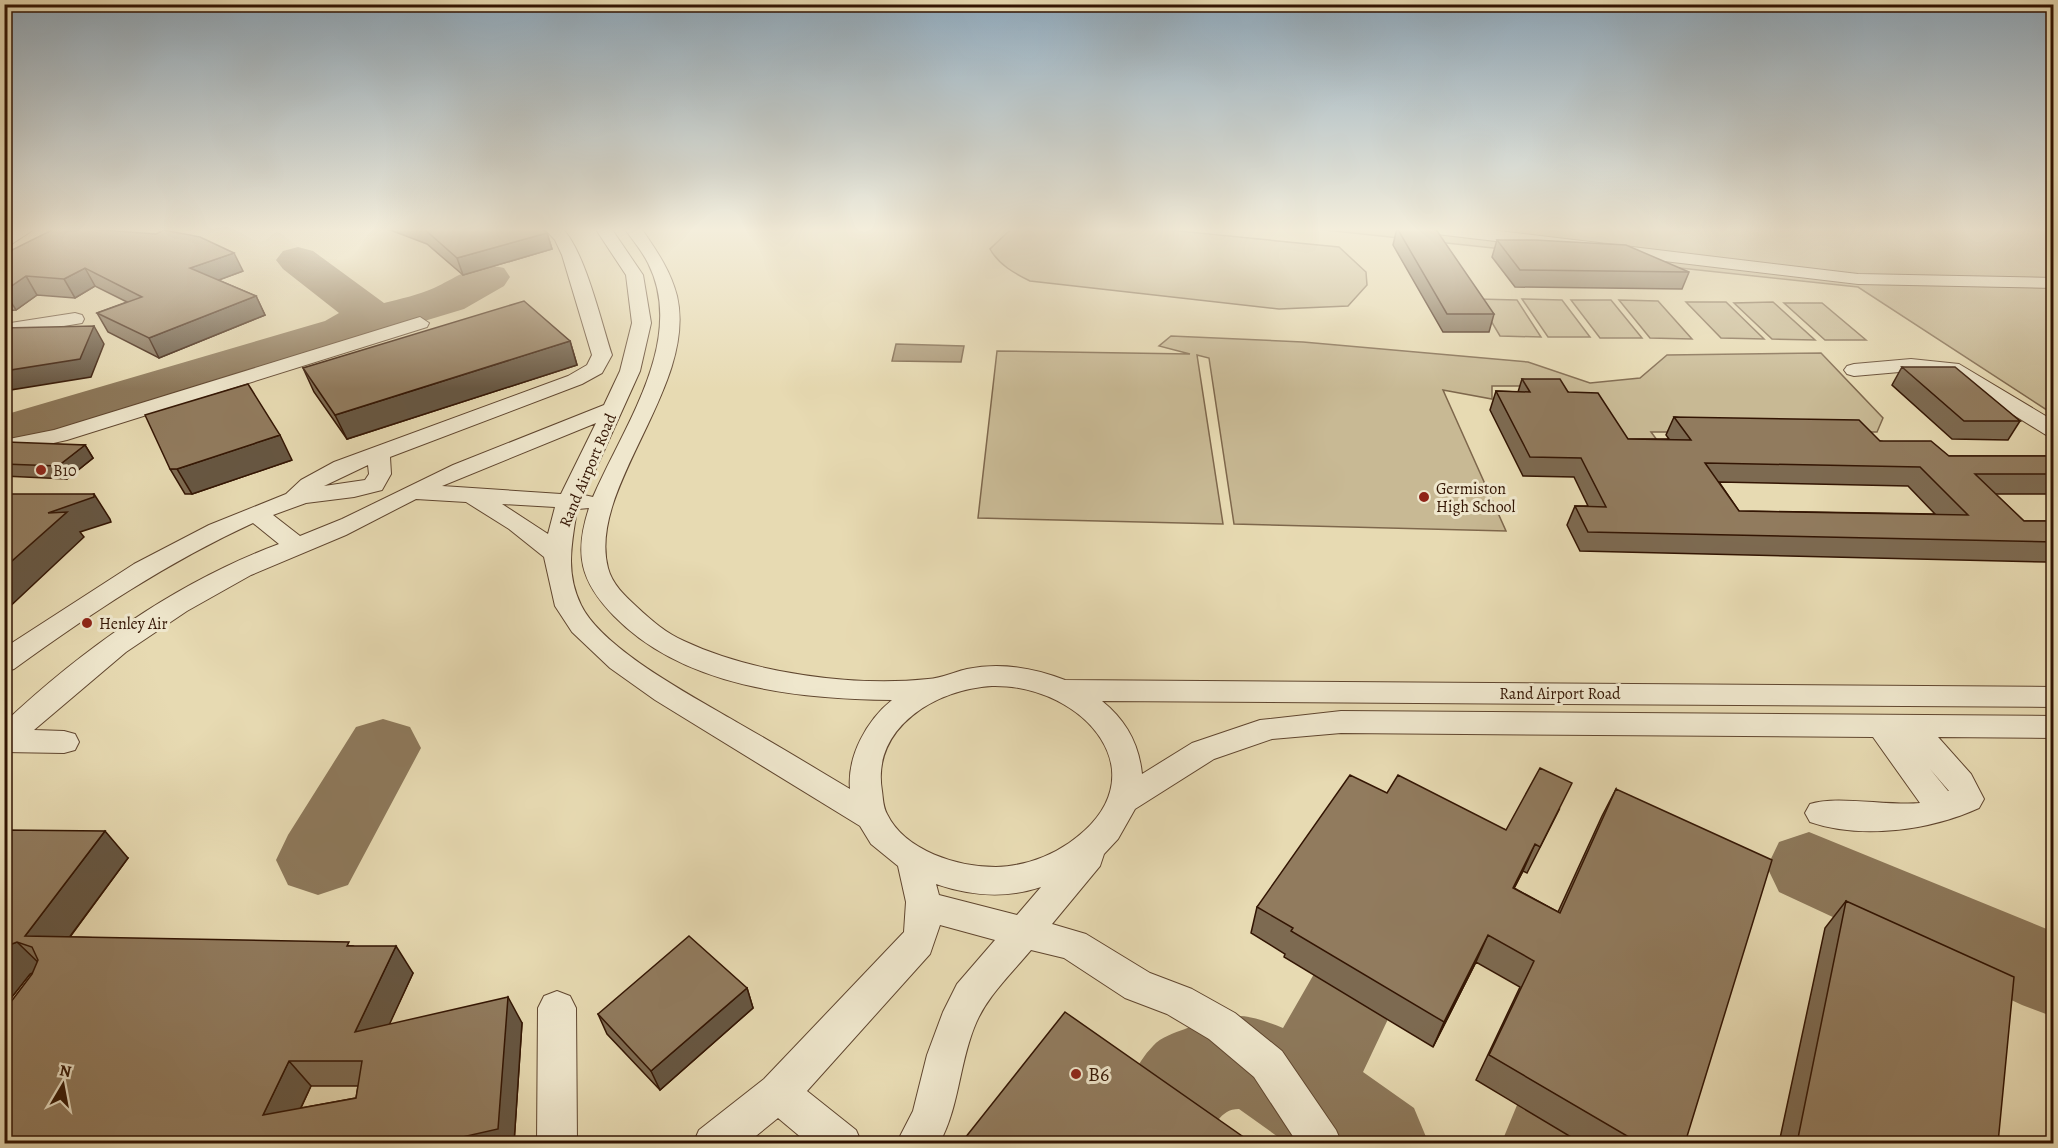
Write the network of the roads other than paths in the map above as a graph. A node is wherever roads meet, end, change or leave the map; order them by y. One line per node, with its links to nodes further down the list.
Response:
1 (579, 282): 17 (street)
2 (637, 282): 10 (street, Rand Airport Road)
3 (664, 282): 16 (street, Rand Airport Road)
4 (1984, 282): 5 (street)
5 (2054, 283)
6 (75, 319): 8 (street)
7 (420, 323): 12 (street)
8 (4, 330)
9 (1854, 370): 11 (street)
10 (613, 409): 13 (street); 15 (street, Rand Airport Road)
11 (2054, 430)
12 (4, 447)
13 (422, 487): 14 (street); 15 (street); 18 (street)
14 (466, 495): 15 (street); 19 (street)
15 (573, 495): 16 (street); 19 (street, Rand Airport Road)
16 (606, 495): 21 (street, Rand Airport Road)
17 (256, 513): 18 (street); 20 (street)
18 (296, 545): 27 (street)
19 (555, 553): 31 (street, Rand Airport Road)
20 (4, 662)
21 (930, 690): 22 (street, Rand Airport Road); 31 (street, Rand Airport Road)
22 (1066, 690): 23 (street, Rand Airport Road); 29 (street, Rand Airport Road)
23 (1848, 695): 24 (street, Rand Airport Road); 25 (street)
24 (2054, 697)
25 (1907, 726): 26 (street, Rand Airport Road); 29 (street, Rand Airport Road); 30 (street)
26 (2054, 727)
27 (5, 740): 28 (street)
28 (64, 742)
29 (1125, 800): 32 (street, Rand Airport Road)
30 (1821, 813)
31 (872, 817): 33 (street, Rand Airport Road)
32 (1102, 838): 33 (street, Rand Airport Road); 35 (street)
33 (913, 860): 34 (street)
34 (924, 906): 35 (street); 37 (street)
35 (1025, 931): 41 (street); 42 (street)
36 (558, 1008): 38 (street)
37 (778, 1093): 39 (street); 40 (street)
38 (557, 1143)
39 (713, 1143)
40 (842, 1143)
41 (916, 1143)
42 (1322, 1143)

